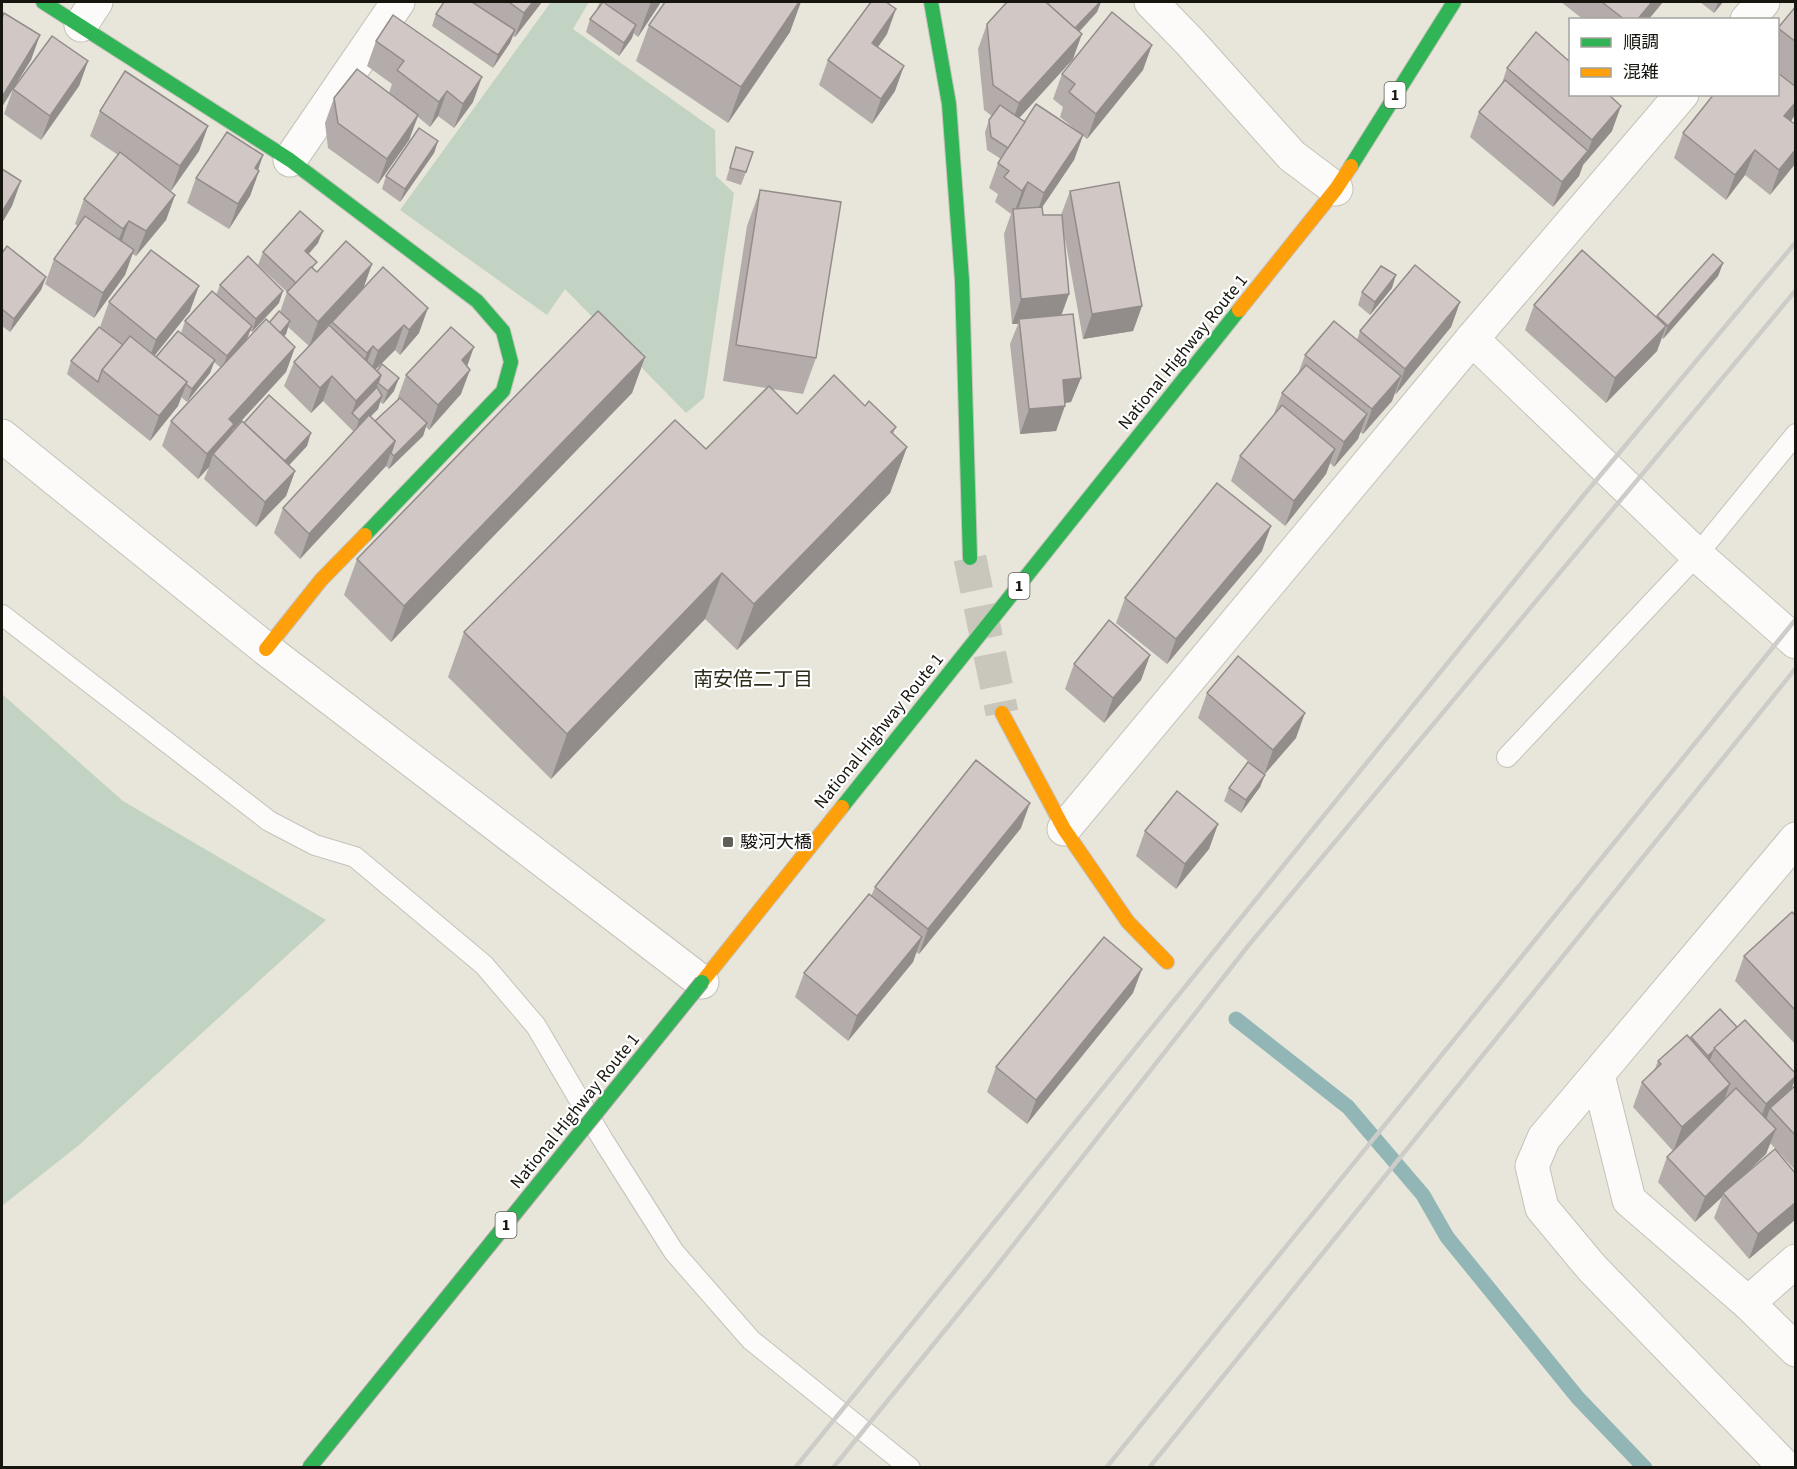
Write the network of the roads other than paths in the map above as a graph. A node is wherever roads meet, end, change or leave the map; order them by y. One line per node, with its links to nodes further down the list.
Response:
1 (43, 2): 7 (main road)
2 (398, 2): 10 (street)
3 (931, 2): 16 (main road)
4 (1150, 2): 11 (street)
5 (1454, 2): 11 (main road, National Highway Route 1 / 1)
6 (1762, 2): 8 (street)
7 (88, 13): 10 (main road)
8 (1749, 18)
9 (1680, 96): 12 (street)
10 (290, 160): 19 (main road)
11 (1336, 189): 25 (main road, National Highway Route 1 / 1)
12 (1472, 339): 15 (street); 22 (street)
13 (1796, 434): 15 (lane)
14 (2, 436): 19 (street)
15 (1697, 555): 18 (street); 21 (lane)
16 (970, 558)
17 (2, 615): 31 (lane)
18 (1796, 642)
19 (266, 649): 25 (street)
20 (1002, 713): 22 (main road)
21 (1508, 757)
22 (1064, 829): 24 (main road)
23 (1796, 838): 26 (street)
24 (1167, 962)
25 (702, 982): 30 (main road, National Highway Route 1 / 1, bridge)
26 (1598, 1075): 28 (street); 32 (street)
27 (1796, 1261): 28 (street)
28 (1748, 1303): 29 (street)
29 (1796, 1350)
30 (309, 1467)
31 (910, 1467)
32 (1786, 1467)

